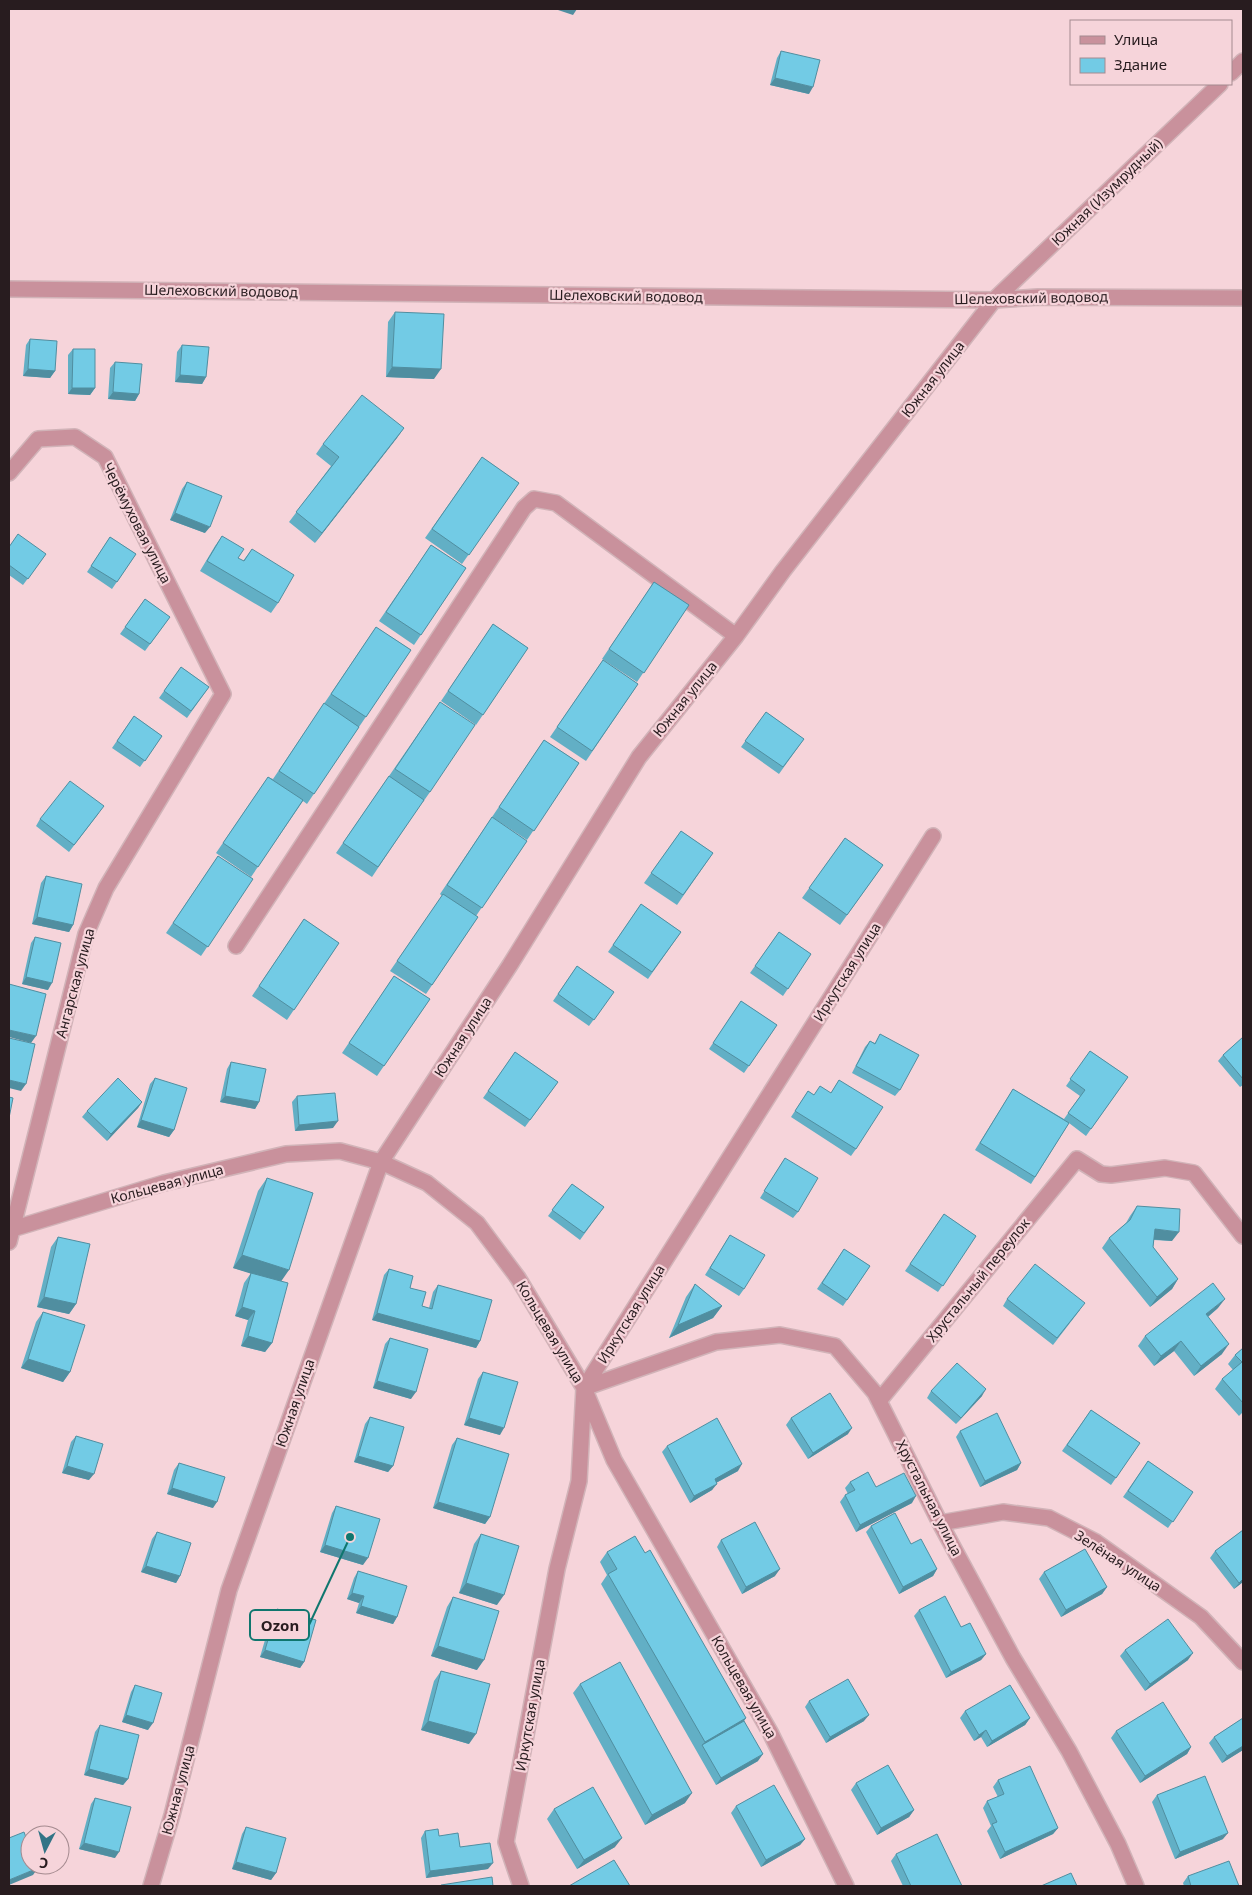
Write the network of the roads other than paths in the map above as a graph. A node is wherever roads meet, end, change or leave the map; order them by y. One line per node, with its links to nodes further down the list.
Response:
1 (1243, 61): 2 (street)
2 (1232, 72)
3 (1219, 85): 6 (street, Южная (Изумрудный))
4 (9, 288): 6 (street, Шелеховский водовод)
5 (1243, 298): 6 (street, Шелеховский водовод)
6 (994, 300): 8 (street, Южная улица)
7 (9, 473): 9 (street, Черёмуховая улица)
8 (736, 636): 11 (street); 12 (street, Южная улица)
9 (223, 694): 13 (street, Ангарская улица)
10 (933, 836): 15 (street, Иркутская улица)
11 (236, 946)
12 (381, 1162): 13 (street, Кольцевая улица); 15 (street, Кольцевая улица); 19 (street, Южная улица)
13 (10, 1233)
14 (1243, 1236): 16 (street, Хрустальный переулок)
15 (584, 1388): 16 (street, Хрустальная улица); 20 (street, Иркутская улица); 21 (street, Кольцевая улица)
16 (879, 1401): 17 (street, Хрустальная улица)
17 (940, 1523): 18 (street, Зелёная улица); 22 (street, Хрустальная улица)
18 (1243, 1662)
19 (151, 1886)
20 (521, 1886)
21 (846, 1886)
22 (1136, 1886)

